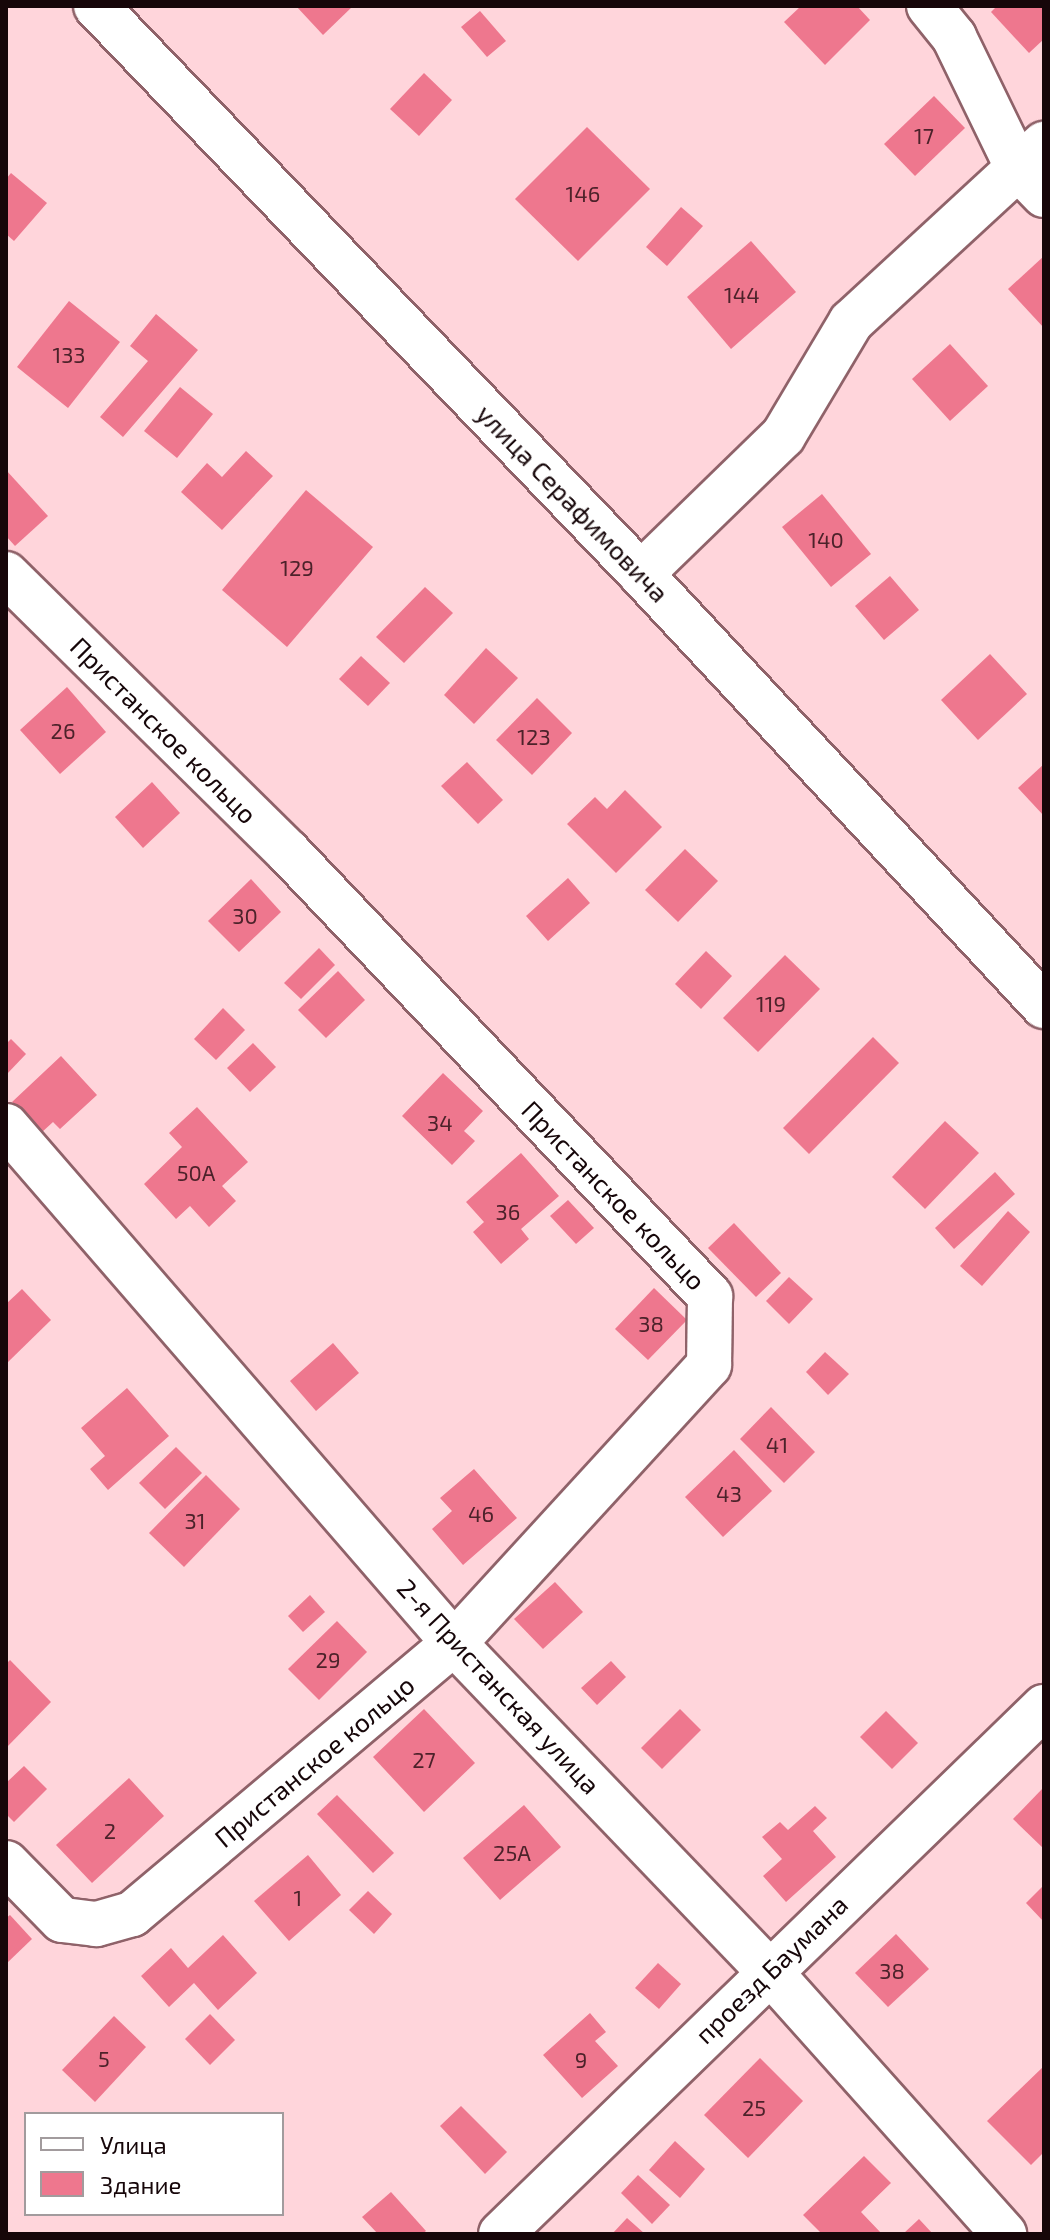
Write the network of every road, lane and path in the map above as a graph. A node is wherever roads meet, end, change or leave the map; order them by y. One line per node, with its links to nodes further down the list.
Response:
1 (96, 6): 5 (street, улица Серафимовича)
2 (929, 6): 3 (street)
3 (1035, 169): 5 (street)
4 (6, 574): 8 (street, Пристанское кольцо)
5 (641, 574): 6 (street, улица Серафимовича)
6 (1044, 1006)
7 (6, 1126): 8 (street, 2-я Пристанская улица)
8 (454, 1643): 10 (street, Пристанское кольцо); 11 (street, 2-я Пристанская улица)
9 (1044, 1707): 11 (street, проезд Баумана)
10 (6, 1863)
11 (769, 1971): 12 (street, проезд Баумана); 13 (street, 2-я Пристанская улица)
12 (501, 2234)
13 (1004, 2234)

